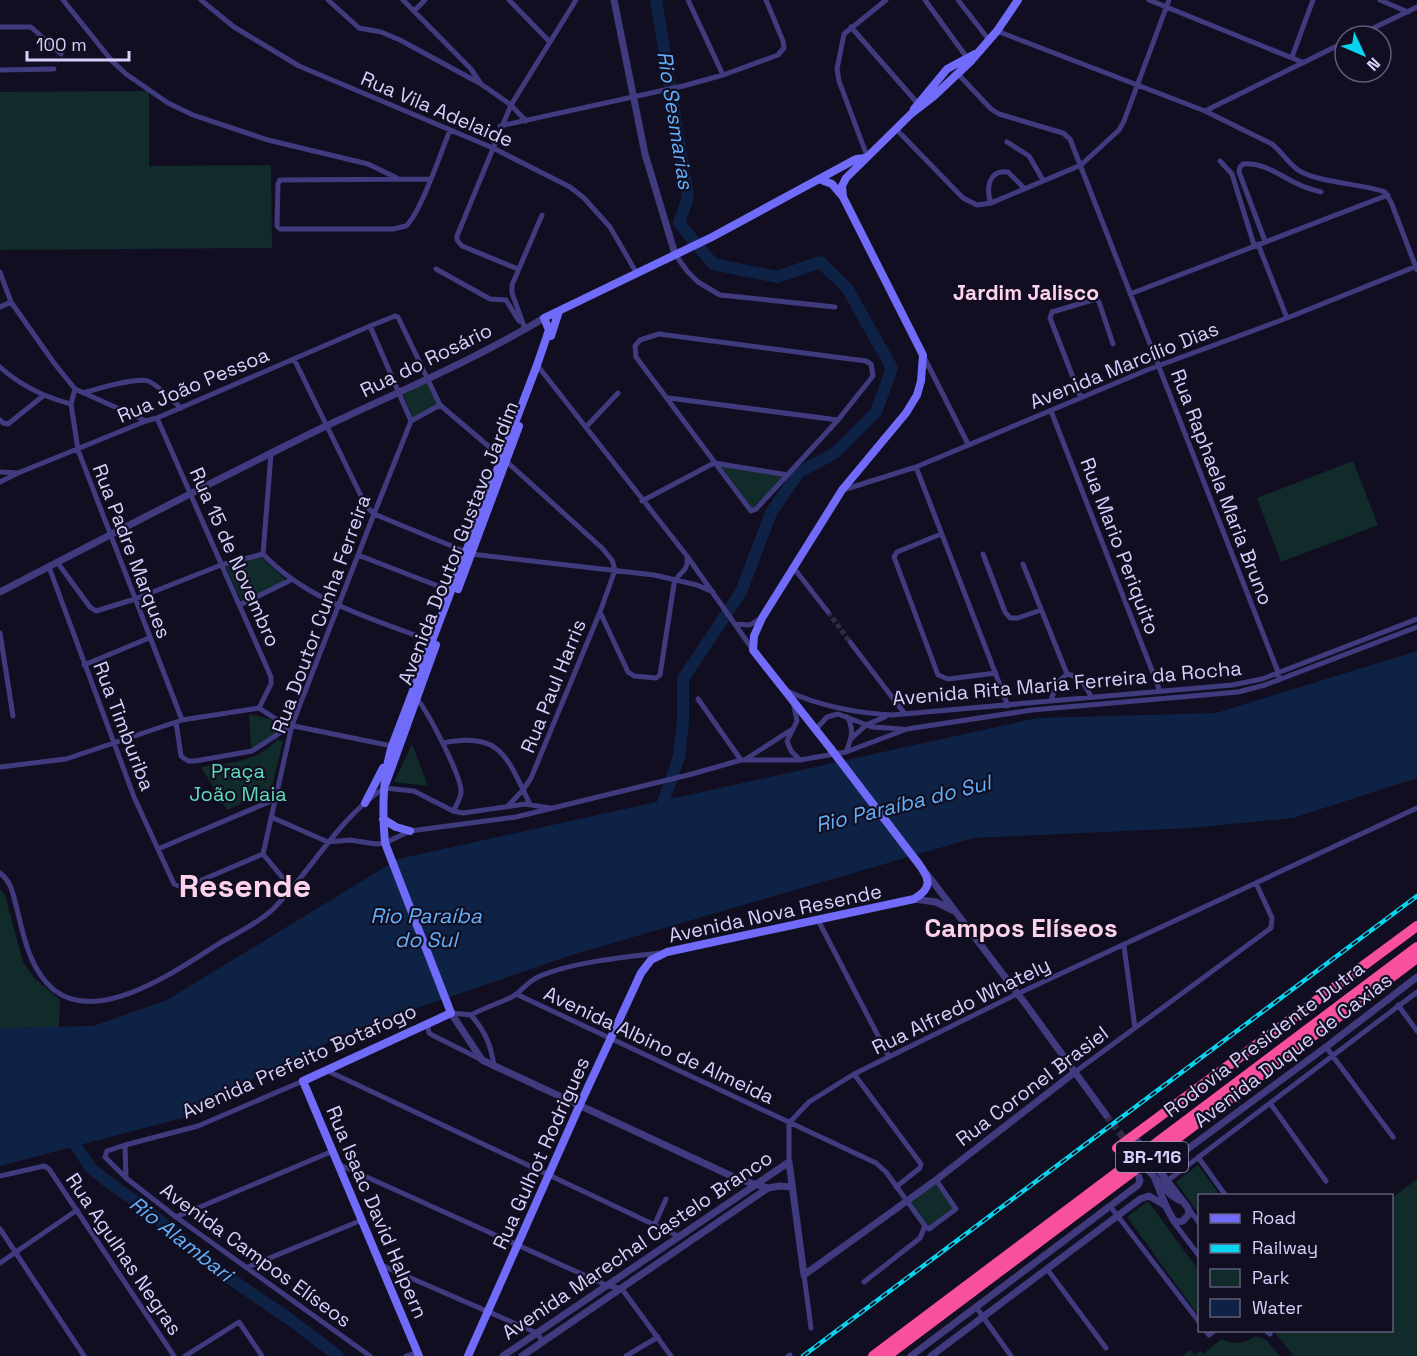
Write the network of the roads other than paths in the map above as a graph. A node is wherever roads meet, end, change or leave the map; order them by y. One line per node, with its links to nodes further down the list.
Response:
1 (63, 0): 54 (street)
2 (201, 0): 48 (street, Rua Vila Adelaide)
3 (328, 0): 39 (street)
4 (403, 0): 21 (street)
5 (425, 0): 21 (street)
6 (509, 0): 28 (street)
7 (576, 0): 28 (street)
8 (614, 0): 41 (street)
9 (688, 0): 37 (street)
10 (766, 0): 37 (street)
11 (886, 0): 25 (street)
12 (925, 0): 32 (street)
13 (958, 0): 27 (street)
14 (1018, 0): 26 (main road)
15 (1149, 0): 19 (street)
16 (1169, 0): 19 (street)
17 (1313, 0): 31 (street)
18 (1380, 0): 22 (street)
19 (1166, 7): 31 (street); 40 (street)
20 (1417, 8): 22 (street)
21 (414, 12): 39 (street)
22 (1408, 12): 23 (street)
23 (1382, 24)
24 (0, 27): 30 (street)
25 (851, 27): 43 (street); 51 (street)
26 (997, 31): 27 (main road); 40 (street)
27 (989, 40): 32 (main road)
28 (550, 42): 42 (street)
29 (1333, 48): 33 (street)
30 (61, 54)
31 (1292, 57): 33 (street)
32 (968, 60): 35 (main road); 38 (main road)
33 (1302, 62): 44 (street)
34 (54, 69): 36 (street)
35 (947, 69): 38 (main road); 43 (main road)
36 (0, 70)
37 (723, 75): 41 (street)
38 (957, 75): 43 (main road); 53 (street, Rua Raphaela Maria Bruno)
39 (481, 84): 42 (street)
40 (1138, 86): 44 (street); 53 (street)
41 (633, 98): 45 (street); 66 (street)
42 (511, 105): 45 (street); 46 (street)
43 (919, 105): 47 (main road)
44 (1205, 111): 60 (street)
45 (526, 121): 46 (street)
46 (500, 126): 50 (street)
47 (896, 129): 51 (main road); 62 (street)
48 (450, 130): 50 (street, Rua Vila Adelaide); 55 (street)
49 (1007, 142): 57 (street)
50 (494, 148): 69 (street); 71 (street, Rua Vila Adelaide)
51 (866, 157): 56 (main road, Rua do Rosário); 61 (main road)
52 (1220, 161): 65 (street)
53 (1081, 165): 57 (street); 72 (street, Rua Raphaela Maria Bruno)
54 (398, 178): 55 (street); 55 (street)
55 (430, 179)
56 (819, 179): 61 (main road); 66 (main road, Rua do Rosário)
57 (1043, 180): 58 (street)
58 (1024, 188): 62 (street); 62 (street)
59 (1321, 192): 64 (street)
60 (1388, 195): 64 (street); 67 (street)
61 (843, 197): 82 (main road)
62 (991, 203)
63 (542, 215): 69 (street)
64 (1265, 241): 65 (street)
65 (1256, 244): 72 (street); 78 (street)
66 (679, 253): 71 (main road, Rua do Rosário); 75 (street)
67 (1417, 268): 78 (street, Avenida Marcílio Dias)
68 (436, 269): 80 (street)
69 (518, 269): 80 (street)
70 (0, 272): 73 (street)
71 (636, 272): 76 (main road, Rua do Rosário)
72 (1130, 294): 85 (street, Rua Raphaela Maria Bruno)
73 (11, 302): 74 (street); 88 (street)
74 (0, 307)
75 (835, 308)
76 (559, 311): 77 (main road, Rua do Rosário); 84 (main road, Avenida Doutor Gustavo Jardim)
77 (544, 318): 80 (street, Rua do Rosário); 84 (main road, Avenida Doutor Gustavo Jardim)
78 (1287, 318): 85 (street, Avenida Marcílio Dias)
79 (370, 326): 83 (street, Rua João Pessoa); 87 (street, Rua João Pessoa); 90 (street)
80 (523, 327): 87 (street, Rua do Rosário)
81 (1113, 344): 94 (street)
82 (923, 355): 106 (street); 116 (main road)
83 (294, 359): 97 (street, Rua João Pessoa); 104 (street)
84 (539, 366): 105 (street); 109 (main road, Avenida Doutor Gustavo Jardim)
85 (1159, 366): 94 (street, Avenida Marcílio Dias); 154 (street, Rua Raphaela Maria Bruno)
86 (0, 367): 92 (street)
87 (428, 379): 90 (street, Rua do Rosário); 96 (street)
88 (75, 389): 89 (street); 95 (street, Rua Padre Marques)
89 (83, 393): 97 (street); 102 (street)
90 (399, 393): 103 (street); 104 (street, Rua do Rosário)
91 (618, 393): 105 (street)
92 (43, 396): 95 (street); 100 (street)
93 (669, 398): 101 (street); 101 (street); 110 (street)
94 (1081, 398): 98 (street, Avenida Marcílio Dias)
95 (71, 404): 107 (street, Rua Padre Marques)
96 (440, 405): 103 (street); 109 (street)
97 (181, 408): 99 (street, Rua João Pessoa)
98 (1051, 411): 106 (street, Avenida Marcílio Dias); 159 (street, Rua Mario Periquito)
99 (157, 418): 102 (street, Rua João Pessoa); 117 (street, Rua 15 de Novembro)
100 (0, 420)
101 (838, 420): 114 (street)
102 (146, 421): 107 (street, Rua João Pessoa)
103 (411, 421): 119 (street, Rua Doutor Cunha Ferreira)
104 (326, 427): 108 (street, Rua do Rosário); 119 (street)
105 (586, 427): 118 (street)
106 (968, 444): 111 (street, Avenida Marcílio Dias)
107 (78, 450): 113 (street, Rua João Pessoa); 121 (street, Rua Padre Marques)
108 (271, 454): 117 (street, Rua do Rosário); 123 (street)
109 (504, 459): 122 (main road, Avenida Doutor Gustavo Jardim); 132 (street)
110 (714, 463): 114 (street); 114 (street); 118 (street)
111 (916, 467): 116 (street, Avenida Marcílio Dias); 120 (street)
112 (0, 472): 113 (street, Rua João Pessoa)
113 (18, 473): 115 (street)
114 (788, 475)
115 (0, 482)
116 (842, 490): 131 (main road)
117 (191, 493): 121 (street, Rua do Rosário); 129 (street, Rua 15 de Novembro)
118 (642, 501): 126 (street)
119 (374, 514): 122 (street); 125 (street, Rua Doutor Cunha Ferreira)
120 (940, 534): 155 (street); 155 (street)
121 (112, 536): 127 (street, Rua do Rosário); 138 (street, Rua Padre Marques)
122 (468, 553): 132 (street); 135 (main road, Avenida Doutor Gustavo Jardim); 150 (main road, Avenida Doutor Gustavo Jardim)
123 (263, 554): 129 (street); 134 (street)
124 (983, 554): 141 (street)
125 (358, 555): 135 (street); 140 (street, Rua Doutor Cunha Ferreira)
126 (687, 556): 133 (street); 137 (street)
127 (57, 562): 130 (street, Rua do Rosário); 138 (street)
128 (1023, 564): 141 (street)
129 (221, 565): 138 (street); 139 (street, Rua 15 de Novembro)
130 (49, 567): 136 (street, Rua do Rosário); 153 (street, Rua Timburiba)
131 (793, 567): 143 (street); 144 (main road)
132 (615, 570): 133 (street); 142 (street, Rua Paul Harris)
133 (676, 579): 137 (street); 142 (street)
134 (291, 580): 139 (street); 140 (street)
135 (451, 591): 150 (main road, Avenida Doutor Gustavo Jardim)
136 (0, 592)
137 (714, 594): 146 (street)
138 (135, 599): 149 (street, Rua Padre Marques)
139 (240, 605): 166 (street, Rua 15 de Novembro)
140 (339, 605): 150 (street); 173 (street, Rua Doutor Cunha Ferreira)
141 (1041, 610): 156 (street)
142 (600, 612): 188 (street, Rua Paul Harris)
143 (828, 612)
144 (762, 618): 146 (street); 152 (main road)
145 (1417, 620): 154 (street, Avenida Rita Maria Ferreira da Rocha)
146 (734, 622): 152 (street)
147 (1417, 627): 157 (street, Avenida Rita Maria Ferreira da Rocha)
148 (0, 633): 171 (street)
149 (149, 638): 153 (street); 172 (street, Rua Padre Marques)
150 (435, 642): 160 (main road, Avenida Doutor Gustavo Jardim)
151 (850, 642): 167 (street)
152 (753, 650): 158 (main road)
153 (84, 665): 180 (street, Rua Timburiba)
154 (1278, 672): 157 (street, Rua Raphaela Maria Bruno); 159 (street, Avenida Rita Maria Ferreira da Rocha)
155 (996, 673): 165 (street)
156 (1066, 674): 161 (street); 164 (street)
157 (1279, 680): 168 (street, Avenida Rita Maria Ferreira da Rocha)
158 (784, 690): 163 (main road); 170 (street, Avenida Rita Maria Ferreira da Rocha)
159 (1160, 691): 161 (street, Avenida Rita Maria Ferreira da Rocha)
160 (414, 696): 179 (street); 181 (main road, Avenida Doutor Gustavo Jardim); 187 (main road, Avenida Doutor Gustavo Jardim)
161 (1091, 697): 164 (street, Avenida Rita Maria Ferreira da Rocha)
162 (698, 699): 184 (street)
163 (792, 699): 175 (street); 176 (main road)
164 (1051, 700): 165 (street, Avenida Rita Maria Ferreira da Rocha)
165 (1008, 705): 167 (street, Avenida Rita Maria Ferreira da Rocha); 168 (street)
166 (259, 708): 172 (street); 173 (street)
167 (905, 714): 170 (street, Avenida Rita Maria Ferreira da Rocha)
168 (1008, 714): 177 (street, Avenida Rita Maria Ferreira da Rocha)
169 (846, 715): 174 (street); 176 (street); 178 (street)
170 (892, 715): 174 (street)
171 (13, 716)
172 (179, 721): 173 (street, Rua Padre Marques); 180 (street)
173 (292, 725): 181 (street); 189 (street, Rua Doutor Cunha Ferreira)
174 (866, 725): 177 (street); 178 (street)
175 (794, 728): 184 (street); 185 (street)
176 (816, 729): 205 (main road, bridge)
177 (907, 729): 182 (street, Avenida Rita Maria Ferreira da Rocha)
178 (852, 738): 182 (street)
179 (443, 743): 188 (street); 196 (street)
180 (114, 744): 186 (street); 203 (street, Rua Timburiba)
181 (392, 746): 183 (main road, Avenida Doutor Gustavo Jardim)
182 (846, 752): 185 (street, Avenida Rita Maria Ferreira da Rocha)
183 (388, 759): 187 (main road, Avenida Doutor Gustavo Jardim); 190 (main road)
184 (743, 760): 185 (street, Avenida Rita Maria Ferreira da Rocha); 194 (street)
185 (800, 760)
186 (0, 767)
187 (384, 787): 190 (street); 196 (street); 199 (main road, Avenida Doutor Gustavo Jardim)
188 (524, 790): 191 (street); 193 (street, Rua Paul Harris)
189 (276, 799): 197 (street, Rua Doutor Cunha Ferreira); 203 (street)
190 (365, 803): 201 (street)
191 (530, 804): 192 (street); 194 (street)
192 (515, 805): 193 (street); 198 (street)
193 (508, 806): 196 (street)
194 (552, 808): 198 (street)
195 (1417, 808): 207 (street, Rua Alfredo Whately)
196 (453, 811)
197 (271, 817): 201 (street); 204 (street, Rua Doutor Cunha Ferreira)
198 (516, 817): 200 (street)
199 (383, 819): 200 (main road); 202 (main road, Avenida Doutor Gustavo Jardim)
200 (410, 831): 202 (street)
201 (328, 842): 202 (street); 208 (street)
202 (386, 843): 226 (main road, Avenida Doutor Gustavo Jardim)
203 (158, 849): 204 (street, Rua Timburiba)
204 (263, 854): 208 (street)
205 (925, 872): 209 (main road); 210 (street)
206 (0, 873): 208 (street)
207 (1256, 883): 214 (street, Rua Alfredo Whately); 230 (street, Rua Coronel Brasiel)
208 (292, 889)
209 (914, 899): 210 (street); 211 (main road, Avenida Nova Resende)
210 (954, 910): 223 (street)
211 (818, 920): 216 (main road, Avenida Nova Resende); 235 (street)
212 (1417, 926): 213 (highway)
213 (1394, 944): 220 (highway); 225 (highway)
214 (1124, 946): 223 (street, Rua Alfredo Whately); 230 (street)
215 (1417, 947): 220 (highway, Rodovia Presidente Dutra / BR-116)
216 (667, 952): 218 (main road, Avenida Nova Resende); 222 (street)
217 (1417, 958): 303 (highway, Rodovia Presidente Dutra / BR-116)
218 (646, 965): 232 (main road, Rua Gulhot Rodrigues)
219 (1417, 977): 233 (street, Avenida Duque de Caxias)
220 (1372, 980): 303 (highway, Rodovia Presidente Dutra / BR-116)
221 (1417, 992): 224 (street, Avenida Duque de Caxias)
222 (516, 994): 228 (street); 232 (street, Avenida Albino de Almeida)
223 (1017, 994): 235 (street, Rua Alfredo Whately); 239 (street)
224 (1398, 1005): 231 (street); 234 (street, Avenida Duque de Caxias)
225 (1304, 1010): 227 (street); 246 (highway)
226 (451, 1013): 228 (street); 229 (main road, Avenida Prefeito Botafogo); 236 (street)
227 (1285, 1014)
228 (471, 1015): 237 (street)
229 (428, 1023): 236 (street); 238 (main road, Avenida Prefeito Botafogo)
230 (1135, 1028): 239 (street, Rua Coronel Brasiel)
231 (1417, 1031)
232 (610, 1039): 243 (main road, Rua Gulhot Rodrigues); 245 (street, Avenida Albino de Almeida)
233 (1326, 1047): 234 (street); 263 (street, Avenida Duque de Caxias)
234 (1332, 1056): 242 (street, Avenida Duque de Caxias); 247 (street)
235 (889, 1057): 240 (street, Rua Alfredo Whately)
236 (482, 1060): 237 (street)
237 (494, 1066): 243 (street)
238 (328, 1071): 241 (main road, Avenida Prefeito Botafogo); 258 (street)
239 (1075, 1072): 244 (street); 262 (street, Rua Coronel Brasiel)
240 (854, 1074): 245 (street, Rua Alfredo Whately); 267 (street)
241 (303, 1081): 248 (street, Avenida Prefeito Botafogo); 251 (main road, Rua Isaac David Halpern)
242 (1270, 1103): 252 (street, Avenida Duque de Caxias); 264 (street)
243 (580, 1104): 258 (main road, Rua Gulhot Rodrigues); 265 (street)
244 (1106, 1115)
245 (789, 1123): 254 (street); 267 (street, Avenida Albino de Almeida)
246 (1133, 1136): 249 (street); 250 (highway)
247 (1393, 1137)
248 (125, 1146): 260 (street); 260 (street, Avenida Campos Elíseos)
249 (1142, 1147)
250 (1117, 1148): 253 (street)
251 (333, 1151): 255 (main road, Rua Isaac David Halpern); 277 (street)
252 (1198, 1157): 263 (street, Avenida Duque de Caxias); 269 (street)
253 (1126, 1159)
254 (789, 1162): 265 (street, Avenida Marechal Castelo Branco); 266 (street)
255 (338, 1164): 279 (main road, Rua Isaac David Halpern); 285 (street)
256 (1147, 1169): 261 (street)
257 (0, 1176): 275 (street, Rua Agulhas Negras)
258 (548, 1176): 281 (street); 285 (main road, Rua Gulhot Rodrigues)
259 (1139, 1177): 273 (street)
260 (126, 1178): 277 (street, Avenida Campos Elíseos)
261 (1155, 1179): 272 (street); 274 (street)
262 (936, 1180): 271 (street, Rua Coronel Brasiel); 282 (street)
263 (1167, 1181): 272 (street)
264 (1326, 1181)
265 (756, 1184): 268 (street); 284 (street, Avenida Marechal Castelo Branco)
266 (792, 1187): 268 (street, Avenida Marechal Castelo Branco); 292 (street)
267 (896, 1187): 271 (street, Avenida Albino de Almeida)
268 (768, 1188): 295 (street, Avenida Marechal Castelo Branco)
269 (1225, 1194)
270 (666, 1199): 281 (street)
271 (906, 1201): 282 (street, Avenida Albino de Almeida); 292 (street, Rua Coronel Brasiel)
272 (1186, 1204): 278 (street); 280 (street)
273 (1110, 1206): 276 (street); 296 (street)
274 (1166, 1206): 276 (street); 278 (street)
275 (77, 1210): 286 (street); 309 (street, Rua Agulhas Negras)
276 (1118, 1216): 291 (street); 299 (street)
277 (176, 1217): 290 (street, Avenida Campos Elíseos)
278 (1169, 1217): 287 (street)
279 (362, 1220): 289 (main road, Rua Isaac David Halpern); 290 (street)
280 (1198, 1221)
281 (654, 1226): 284 (street)
282 (925, 1226): 293 (street)
283 (0, 1229): 286 (street)
284 (678, 1236): 294 (street, Avenida Marechal Castelo Branco)
285 (518, 1245): 294 (street); 297 (main road, Rua Gulhot Rodrigues)
286 (15, 1252): 288 (street); 308 (street)
287 (1198, 1254)
288 (0, 1263)
289 (381, 1265): 297 (street); 306 (main road, Rua Isaac David Halpern)
290 (248, 1267): 312 (street, Avenida Campos Elíseos)
291 (1047, 1269): 298 (street); 305 (street)
292 (804, 1275): 300 (street)
293 (864, 1282)
294 (606, 1285): 295 (street); 301 (street, Avenida Marechal Castelo Branco)
295 (622, 1289): 302 (street); 304 (street, Avenida Marechal Castelo Branco)
296 (976, 1307): 298 (street); 307 (street)
297 (487, 1311): 301 (street); 314 (main road, Rua Gulhot Rodrigues)
298 (983, 1317): 322 (street); 323 (street)
299 (1198, 1320)
300 (811, 1328)
301 (537, 1333): 304 (street); 315 (street, Avenida Marechal Castelo Branco)
302 (658, 1336): 317 (street); 318 (street)
303 (903, 1338): 319 (highway, Rodovia Presidente Dutra / BR-116); 320 (highway, Rodovia Presidente Dutra / BR-116); 321 (highway)
304 (543, 1342): 316 (street, Avenida Marechal Castelo Branco)
305 (1106, 1348)
306 (419, 1354): 313 (street)
307 (915, 1355)
308 (84, 1356)
309 (174, 1356)
310 (185, 1356): 311 (street)
311 (262, 1356)
312 (370, 1356)
313 (406, 1356)
314 (468, 1356)
315 (503, 1356)
316 (522, 1356)
317 (626, 1356)
318 (670, 1356)
319 (871, 1356)
320 (887, 1356)
321 (894, 1356)
322 (931, 1356)
323 (1011, 1356)

